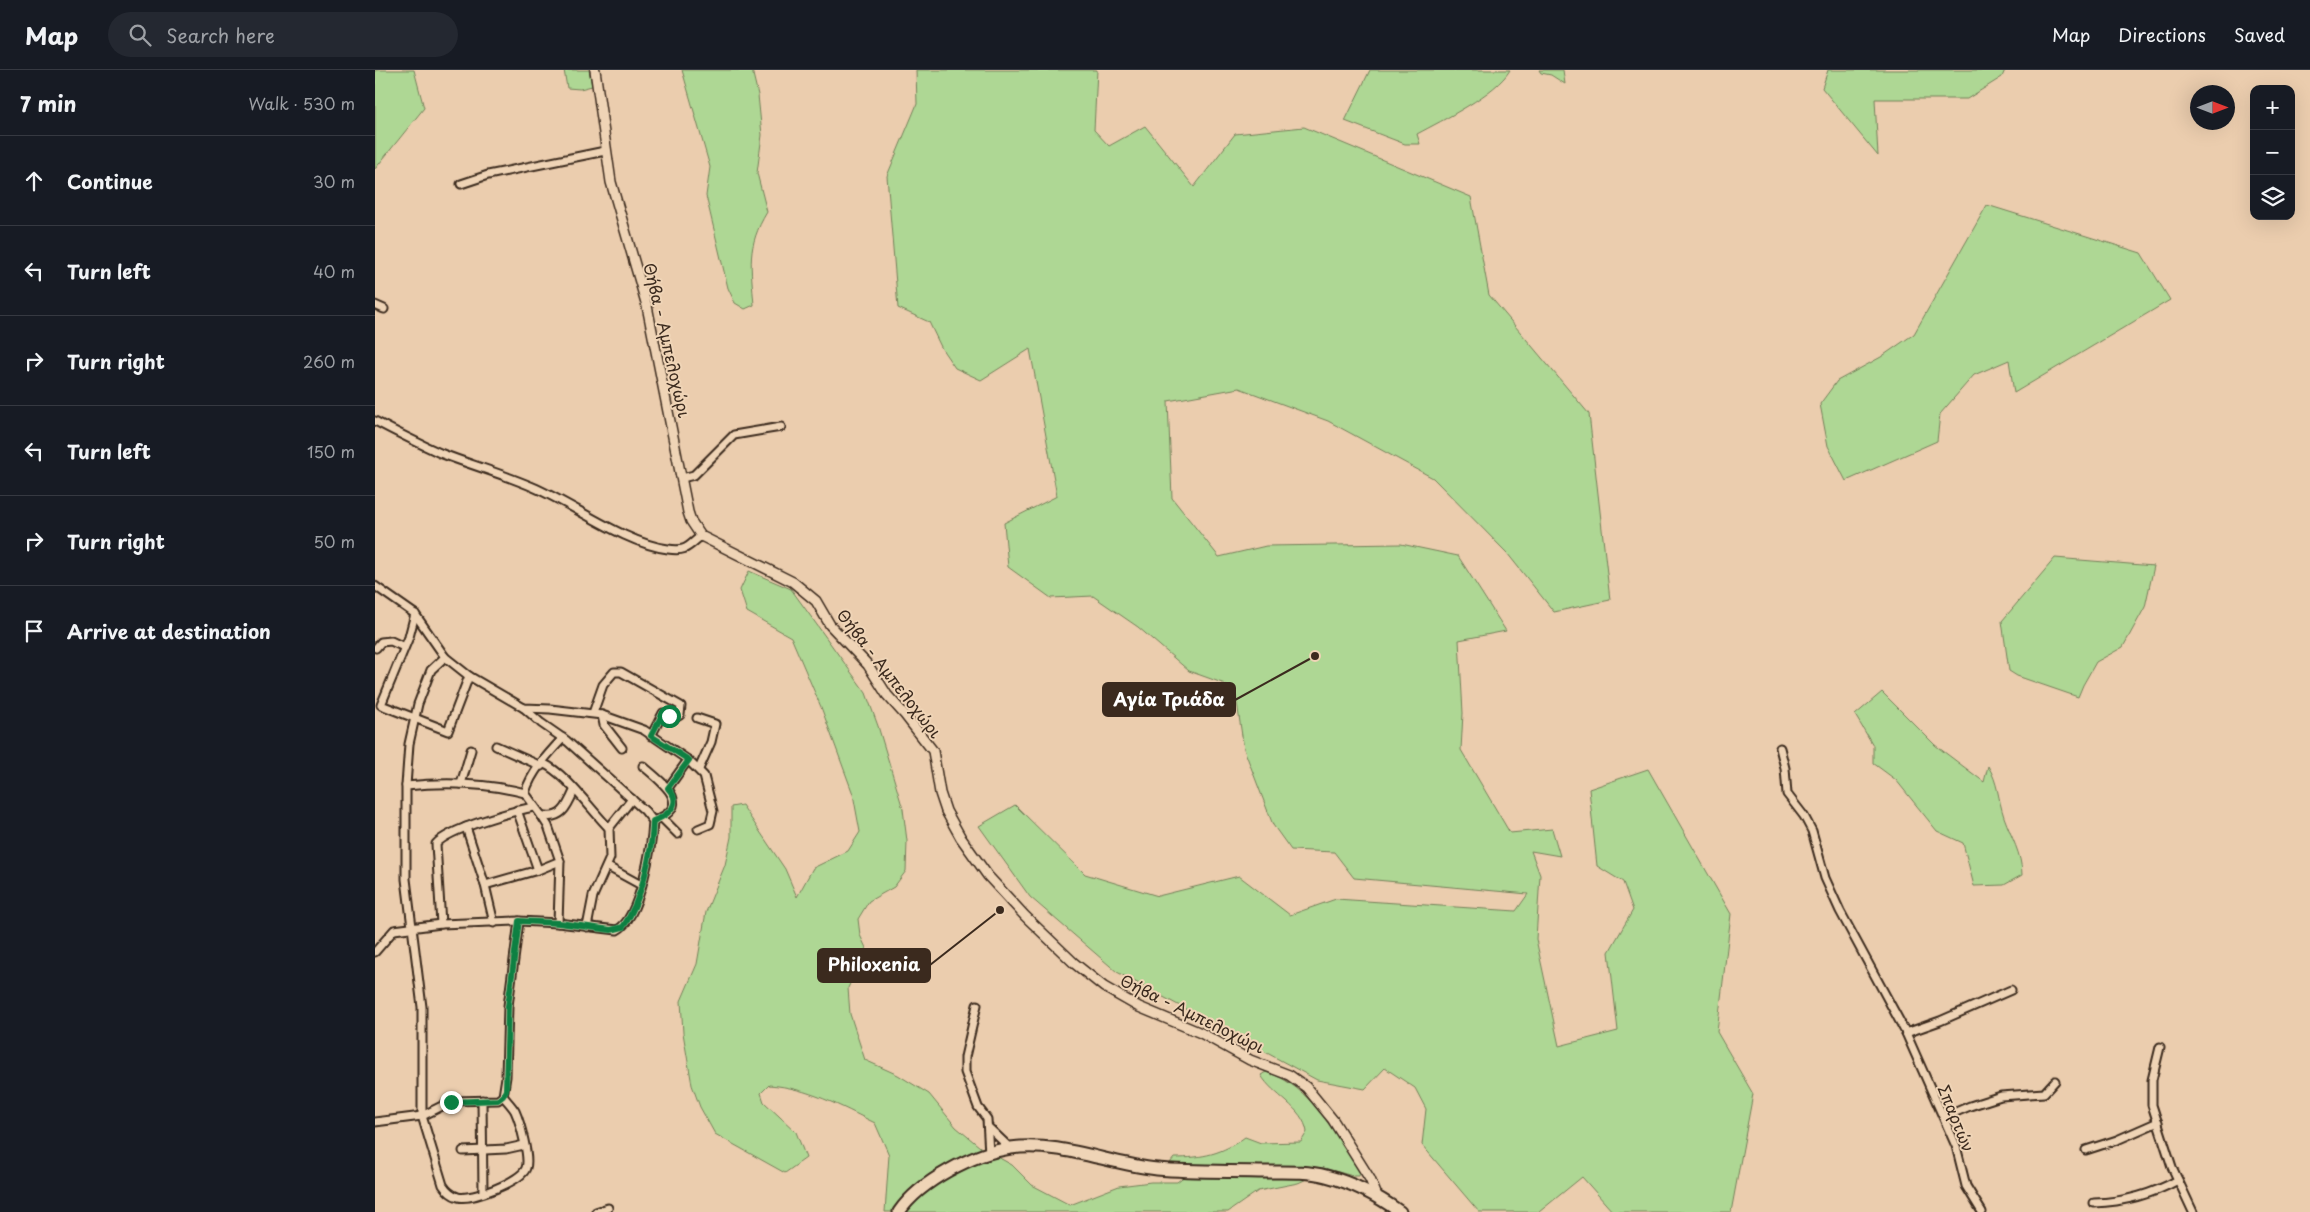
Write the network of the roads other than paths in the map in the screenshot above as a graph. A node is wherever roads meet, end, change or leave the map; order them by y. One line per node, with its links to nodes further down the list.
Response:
1 (595, 70): 2 (street, Θήβα - Αμπελοχώρι)
2 (605, 151): 3 (street); 8 (street, Θήβα - Αμπελοχώρι)
3 (461, 184)
4 (375, 305): 5 (street)
5 (384, 308)
6 (375, 421): 9 (street)
7 (781, 427): 8 (street)
8 (682, 478): 9 (street, Θήβα - Αμπελοχώρι)
9 (701, 536): 78 (street, Θήβα - Αμπελοχώρι)
10 (375, 586): 11 (street)
11 (415, 614): 12 (street); 14 (street)
12 (404, 647): 13 (street); 20 (street)
13 (376, 648)
14 (445, 656): 15 (street); 20 (street)
15 (469, 676): 16 (street); 20 (street)
16 (524, 708): 17 (street); 22 (street)
17 (593, 714): 18 (street); 21 (street)
18 (602, 714): 21 (street); 24 (street)
19 (697, 718): 30 (street)
20 (415, 719): 32 (street)
21 (651, 736): 27 (street)
22 (563, 738): 28 (street); 36 (street)
23 (496, 746): 28 (street)
24 (622, 748)
25 (1780, 748): 60 (street, Σπαρτών)
26 (471, 750): 31 (street)
27 (689, 760): 30 (street); 33 (street)
28 (541, 764): 34 (street); 35 (street)
29 (643, 766): 33 (street)
30 (699, 769): 44 (street)
31 (461, 784): 32 (street); 35 (street)
32 (406, 786): 56 (street)
33 (668, 788): 40 (street)
34 (574, 790): 39 (street); 43 (street)
35 (525, 793): 37 (street)
36 (632, 799): 41 (street); 43 (street)
37 (534, 807): 38 (street); 39 (street)
38 (517, 810): 42 (street); 48 (street)
39 (541, 815): 46 (street)
40 (661, 818): 41 (street); 45 (street)
41 (653, 821): 50 (street)
42 (466, 828): 49 (street); 54 (street)
43 (609, 828): 47 (street)
44 (698, 829)
45 (678, 834)
46 (560, 861): 48 (street); 53 (street)
47 (608, 867): 50 (street); 55 (street)
48 (538, 870): 49 (street)
49 (485, 885): 52 (street)
50 (641, 885): 55 (street)
51 (519, 921): 52 (street); 53 (street); 63 (street)
52 (494, 923): 54 (street)
53 (559, 923): 55 (street)
54 (441, 924): 56 (street)
55 (587, 927)
56 (412, 928): 57 (street); 65 (street)
57 (375, 952)
58 (2011, 990): 60 (street)
59 (977, 1005): 69 (street)
60 (1906, 1033): 66 (street, Σπαρτών)
61 (2160, 1047): 68 (street)
62 (2055, 1081): 66 (street)
63 (503, 1096): 64 (street); 70 (street)
64 (483, 1100): 65 (street); 72 (street)
65 (422, 1116): 67 (street); 77 (street)
66 (1944, 1117): 84 (street, Σπαρτών)
67 (375, 1122)
68 (2158, 1122): 73 (street); 76 (street)
69 (988, 1127): 71 (street); 75 (street)
70 (524, 1145): 72 (street); 77 (street)
71 (1009, 1148): 75 (main road); 78 (main road)
72 (483, 1149): 74 (street); 77 (street)
73 (2085, 1150)
74 (463, 1151)
75 (989, 1154): 82 (main road)
76 (2178, 1180): 79 (street); 85 (street)
77 (483, 1194)
78 (1377, 1196): 83 (main road)
79 (2094, 1203)
80 (608, 1208): 81 (street)
81 (596, 1212)
82 (899, 1212)
83 (1401, 1212)
84 (1982, 1212)
85 (2193, 1212)

